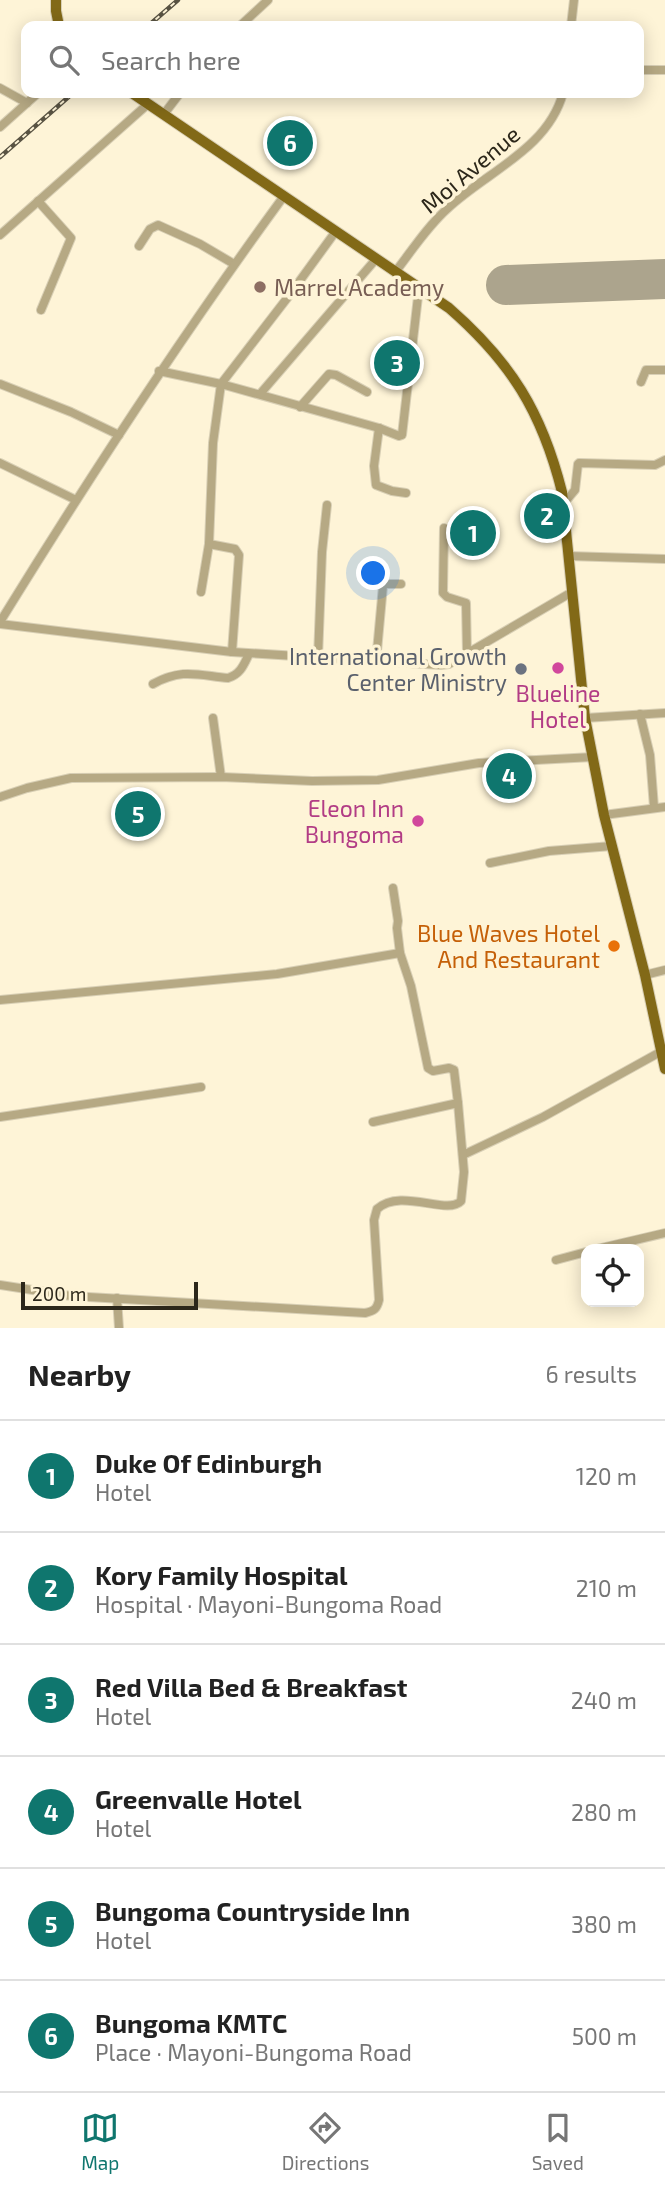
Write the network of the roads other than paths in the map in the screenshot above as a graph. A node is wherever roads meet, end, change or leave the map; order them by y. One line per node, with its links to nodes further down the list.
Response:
1 (56, 0): 4 (main road)
2 (268, 0): 5 (street)
3 (574, 0): 6 (street)
4 (58, 21)
5 (245, 21)
6 (572, 21)
7 (644, 70): 8 (street)
8 (665, 70)
9 (0, 88): 14 (street)
10 (32, 98): 14 (street)
11 (139, 98): 15 (main road)
12 (176, 98): 16 (street)
13 (561, 98): 25 (street, Moi Avenue)
14 (27, 103): 17 (street)
15 (148, 104): 16 (main road); 19 (street)
16 (164, 114): 18 (main road)
17 (0, 127)
18 (284, 196): 20 (main road); 24 (street)
19 (38, 201): 21 (street); 27 (street)
20 (336, 231): 23 (main road); 32 (street)
21 (0, 234)
22 (139, 246): 24 (street)
23 (376, 259): 25 (main road); 34 (street)
24 (234, 264): 29 (street)
25 (396, 271): 26 (main road)
26 (419, 288): 36 (street); 42 (main road)
27 (41, 310)
28 (665, 370): 30 (street)
29 (159, 371): 32 (street); 37 (street)
30 (641, 382)
31 (0, 384): 37 (street)
32 (221, 384): 34 (street); 45 (street)
33 (367, 392): 35 (street)
34 (260, 394): 35 (street)
35 (300, 407): 36 (street)
36 (379, 428): 40 (street)
37 (119, 435): 41 (street)
38 (665, 460): 42 (street)
39 (0, 463): 41 (street)
40 (406, 493)
41 (76, 500): 51 (street)
42 (564, 503): 46 (main road)
43 (327, 505): 55 (street)
44 (444, 528): 54 (street)
45 (209, 544): 49 (street); 52 (street)
46 (568, 556): 47 (street); 50 (main road)
47 (665, 559)
48 (401, 584): 56 (street)
49 (201, 592)
50 (572, 592): 54 (street); 61 (main road)
51 (0, 623): 52 (street)
52 (232, 652): 53 (street)
53 (249, 654): 55 (street); 57 (street)
54 (467, 654): 56 (street)
55 (318, 658): 56 (street)
56 (376, 662)
57 (153, 684)
58 (665, 713): 59 (street)
59 (640, 714): 61 (street); 65 (street)
60 (212, 718): 63 (street)
61 (585, 718): 62 (main road)
62 (593, 757): 63 (street); 67 (main road)
63 (221, 777): 64 (street)
64 (0, 797)
65 (654, 807): 66 (street); 67 (street)
66 (665, 807)
67 (604, 815): 68 (main road)
68 (612, 846): 69 (street); 73 (main road)
69 (490, 863)
70 (393, 888): 71 (street)
71 (400, 953): 74 (street); 78 (street)
72 (665, 970): 73 (street)
73 (645, 975): 75 (main road)
74 (0, 1000)
75 (663, 1052): 76 (main road); 81 (street)
76 (665, 1069)
77 (201, 1087): 79 (street)
78 (458, 1103): 80 (street); 81 (street)
79 (0, 1117)
80 (373, 1122)
81 (464, 1155): 87 (street)
82 (665, 1233): 83 (street)
83 (618, 1244)
84 (581, 1253): 85 (street)
85 (556, 1260)
86 (0, 1285): 87 (street)
87 (117, 1298): 88 (street)
88 (119, 1328)

